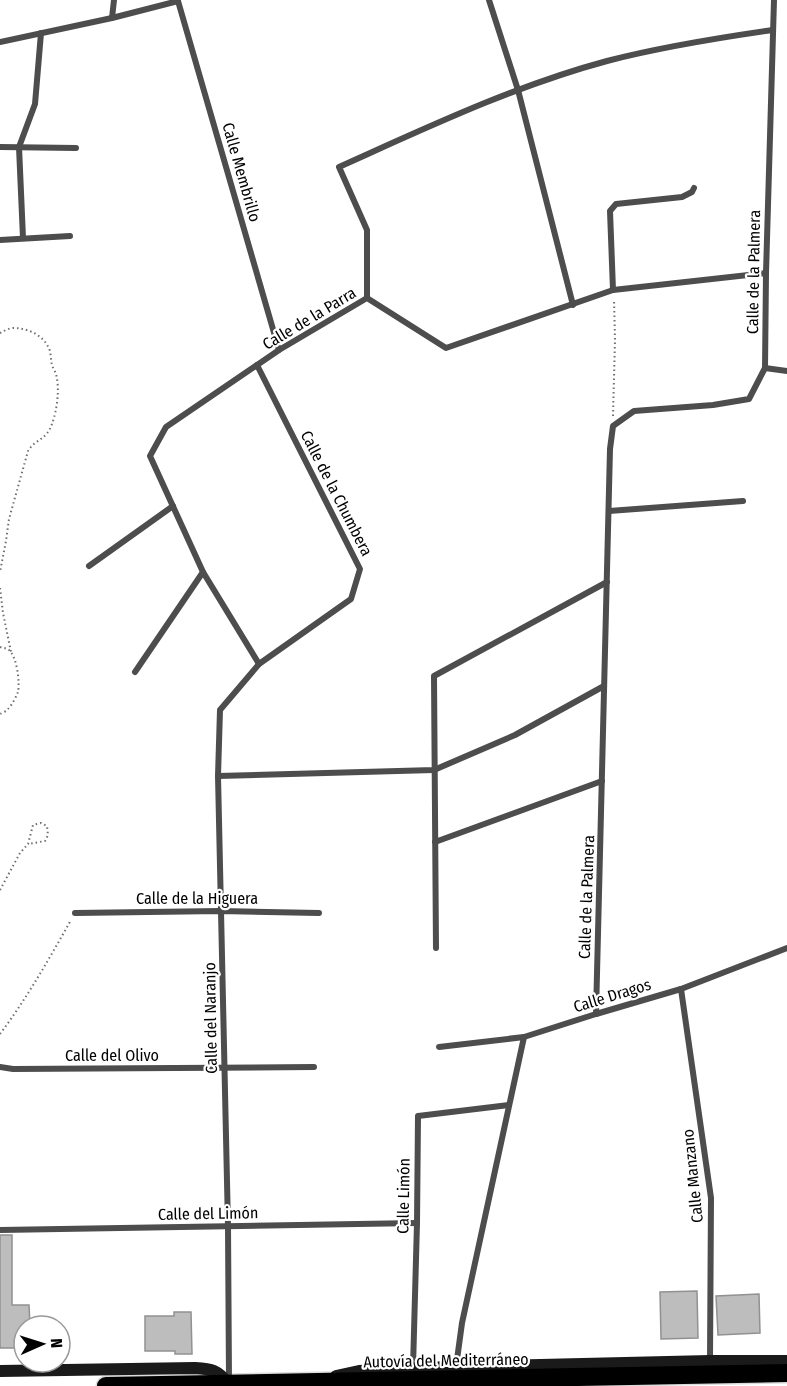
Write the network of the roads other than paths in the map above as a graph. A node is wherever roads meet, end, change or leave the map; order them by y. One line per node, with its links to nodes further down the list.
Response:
1 (114, 0): 5 (street)
2 (489, 0): 9 (street)
3 (774, 0): 6 (street, Calle de la Palmera)
4 (177, 1): 5 (street); 21 (street, Calle Membrillo)
5 (112, 18): 7 (street)
6 (773, 30): 9 (street); 17 (street, Calle de la Palmera)
7 (41, 33): 8 (street); 11 (street)
8 (0, 42)
9 (518, 90): 19 (street); 20 (street)
10 (0, 147): 11 (street)
11 (19, 147): 12 (street); 15 (street)
12 (76, 148)
13 (694, 188): 18 (street)
14 (70, 236): 15 (street)
15 (23, 238): 16 (street)
16 (0, 240)
17 (766, 273): 18 (street, Calle de la Parra); 23 (street, Calle de la Palmera)
18 (614, 290): 20 (street, Calle de la Parra)
19 (367, 298): 20 (street, Calle de la Parra); 21 (street, Calle de la Parra)
20 (573, 305)
21 (279, 350): 22 (street, Calle de la Parra)
22 (257, 365): 26 (street, Calle de la Parra); 31 (street, Calle de la Chumbera)
23 (765, 368): 24 (street); 27 (street, Calle de la Palmera)
24 (787, 371)
25 (743, 501): 27 (street)
26 (173, 506): 28 (street); 29 (street, Calle de la Parra)
27 (609, 511): 30 (street, Calle de la Palmera)
28 (89, 566)
29 (203, 572): 31 (street, Calle de la Parra); 32 (street)
30 (607, 582): 33 (street, Calle de la Palmera); 34 (street)
31 (259, 664): 35 (street, Calle del Naranjo)
32 (135, 672)
33 (604, 686): 34 (street); 36 (street, Calle de la Palmera)
34 (434, 770): 35 (street); 37 (street)
35 (218, 776): 38 (street, Calle del Naranjo)
36 (602, 781): 37 (street); 44 (street, Calle de la Palmera)
37 (435, 842): 41 (street)
38 (221, 911): 39 (street, Calle de la Higuera); 40 (street, Calle de la Higuera); 49 (street, Calle del Naranjo)
39 (75, 913)
40 (319, 913)
41 (435, 948)
42 (787, 948): 43 (street, Calle Dragos)
43 (681, 989): 44 (street, Calle Dragos); 54 (street, Calle Manzano)
44 (596, 1014): 45 (street, Calle Dragos)
45 (524, 1037): 46 (street, Calle Dragos); 50 (street)
46 (439, 1047)
47 (314, 1066): 49 (street, Calle del Olivo)
48 (0, 1067): 49 (street, Calle del Olivo)
49 (224, 1067): 52 (street, Calle del Naranjo)
50 (509, 1105): 51 (street, Calle Limón); 56 (street)
51 (417, 1223): 52 (street, Calle del Limón); 57 (street, Calle Limón)
52 (228, 1226): 53 (street, Calle del Limón); 61 (street, Calle del Naranjo)
53 (0, 1230)
54 (710, 1361): 55 (street); 56 (street)
55 (787, 1361)
56 (456, 1367): 57 (street)
57 (413, 1368): 60 (street)
58 (0, 1371): 61 (street)
59 (787, 1373): 60 (highway, Autovía del Mediterráneo)
60 (310, 1383): 61 (highway, Autovía del Mediterráneo)
61 (229, 1384): 62 (highway, Autovía del Mediterráneo)
62 (106, 1386)

